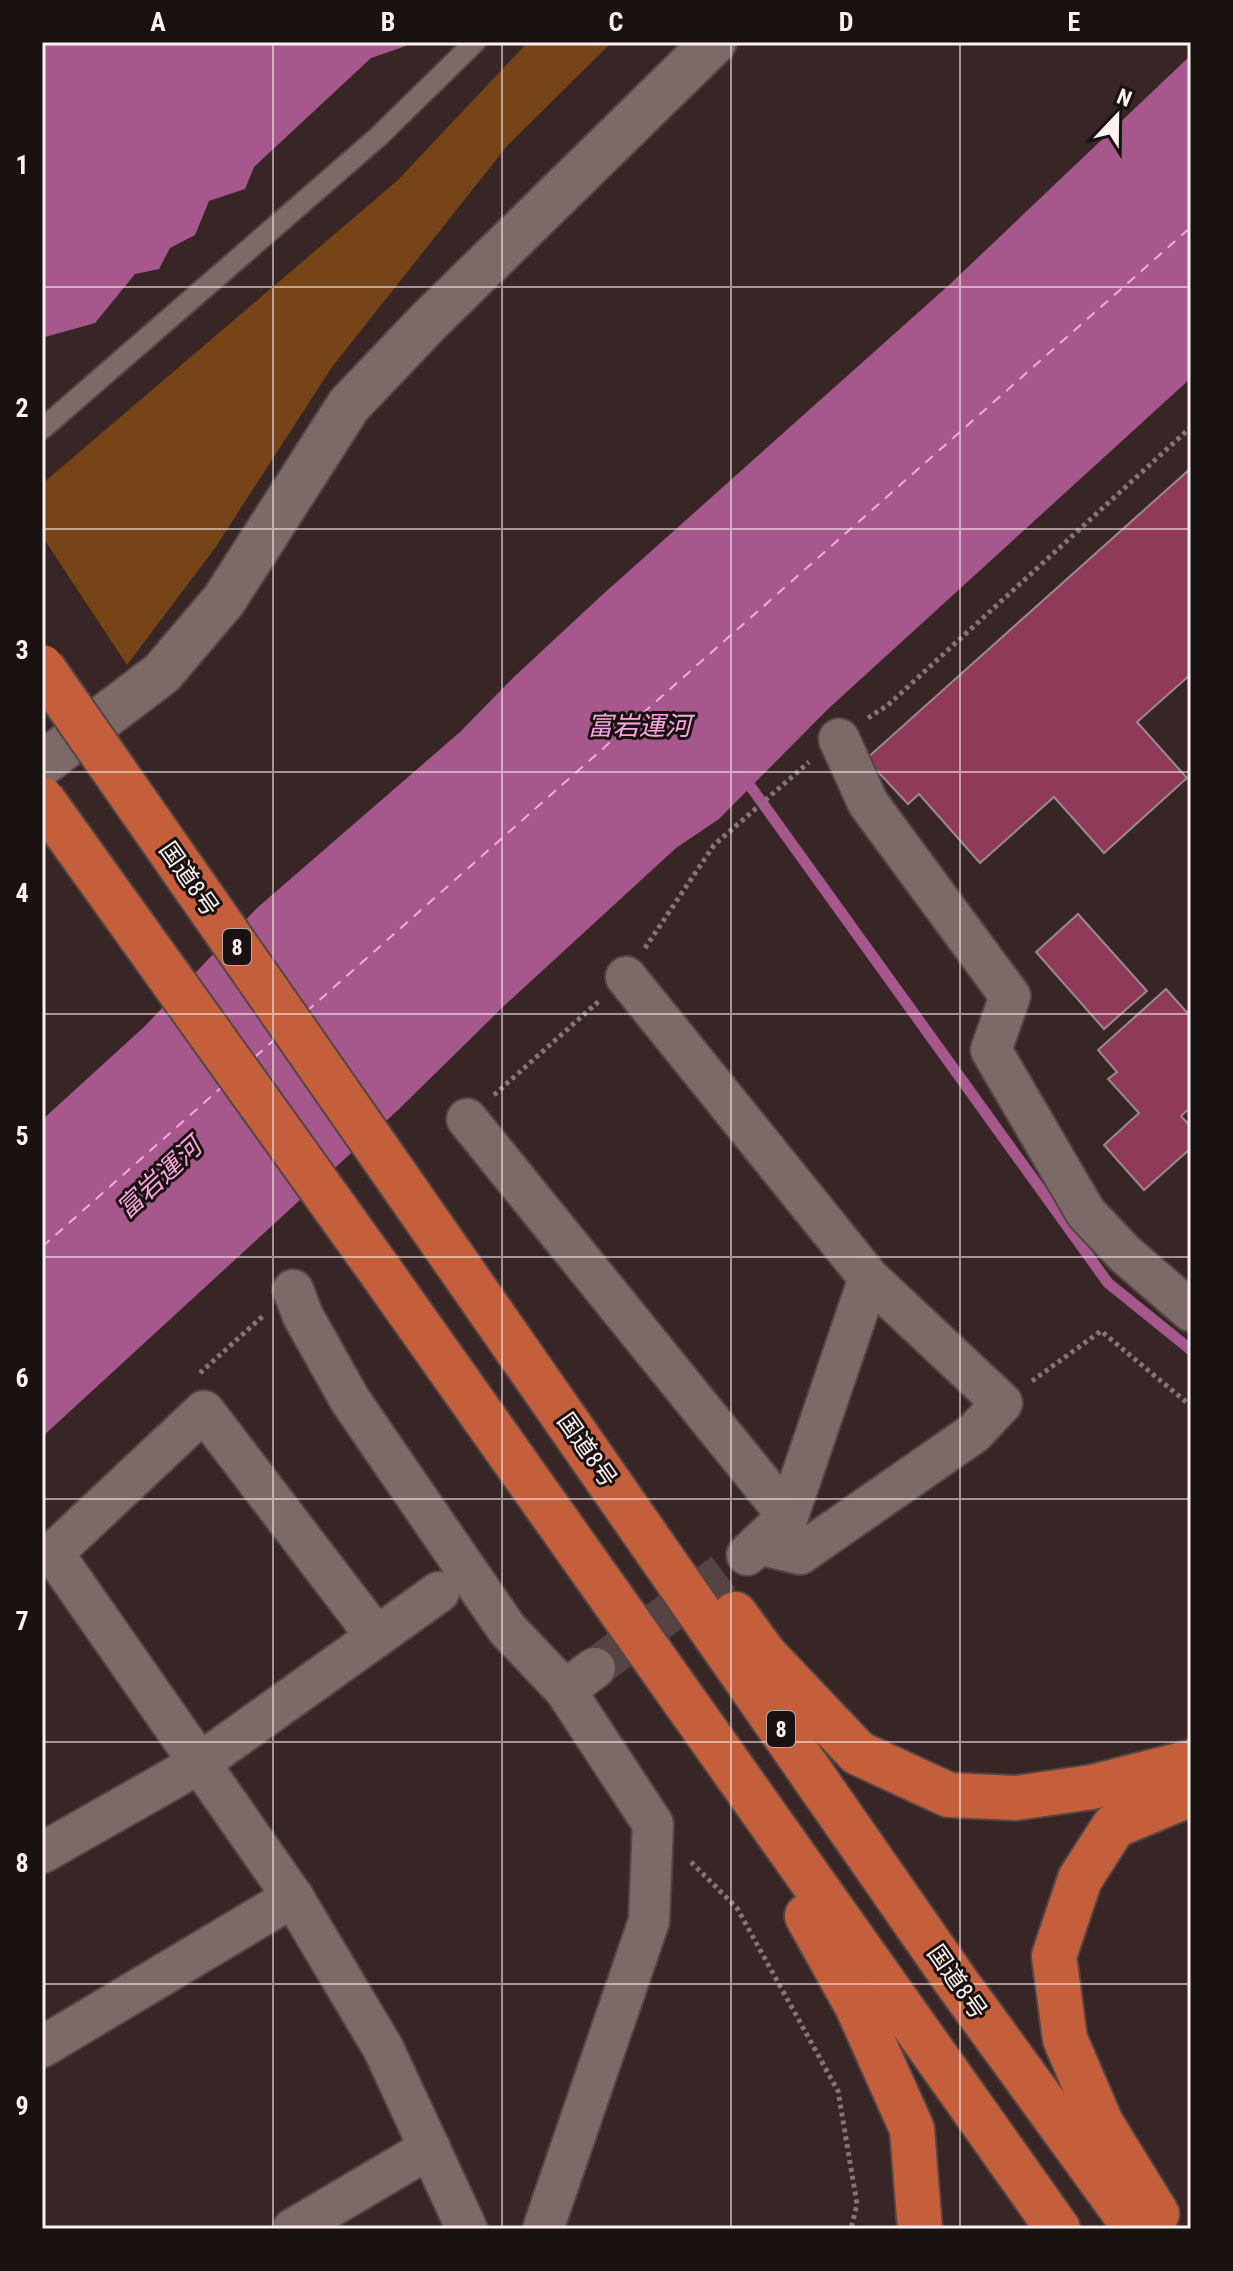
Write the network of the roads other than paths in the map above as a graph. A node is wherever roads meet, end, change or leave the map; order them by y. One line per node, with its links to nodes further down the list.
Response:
1 (475, 42): 3 (lane)
2 (714, 42): 6 (street)
3 (42, 429)
4 (42, 667): 10 (highway, 国道8号 / 8, bridge)
5 (833, 743): 13 (street)
6 (42, 764)
7 (42, 799): 18 (highway, bridge)
8 (626, 977): 11 (street)
9 (467, 1119): 14 (street)
10 (464, 1274): 19 (highway); 31 (highway, 国道8号 / 8)
11 (869, 1278): 14 (street); 14 (street)
12 (293, 1290): 28 (street)
13 (1191, 1311)
14 (788, 1516)
15 (47, 1558): 17 (street); 20 (street)
16 (439, 1592): 17 (street)
17 (376, 1636): 20 (street)
18 (687, 1704): 29 (highway); 30 (highway)
19 (1191, 1762)
20 (200, 1763): 22 (street); 23 (street)
21 (1191, 1794): 32 (highway)
22 (42, 1853)
23 (293, 1897): 24 (street); 25 (street)
24 (42, 2047)
25 (430, 2148): 26 (street); 27 (street)
26 (293, 2229)
27 (467, 2229)
28 (543, 2229)
29 (920, 2229)
30 (1058, 2229)
31 (1136, 2229)
32 (1166, 2229)

